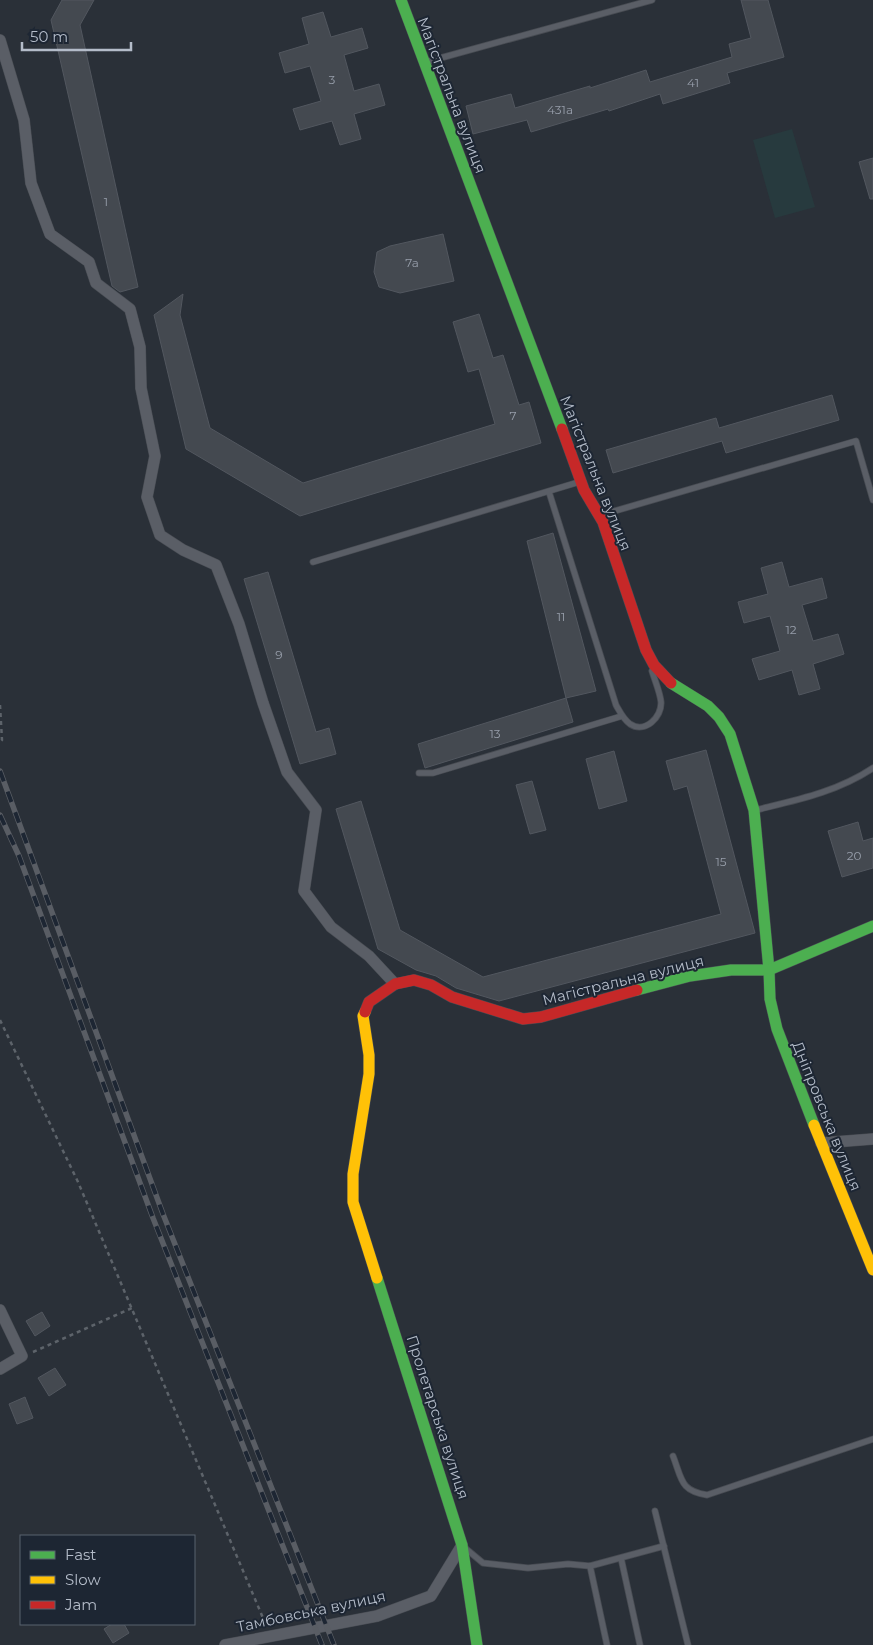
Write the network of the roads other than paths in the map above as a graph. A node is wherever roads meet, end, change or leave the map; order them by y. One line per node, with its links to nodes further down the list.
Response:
1 (400, 0): 4 (street, Магістральна вулиця)
2 (652, 0): 4 (lane)
3 (0, 40): 17 (street)
4 (424, 63): 5 (street, Магістральна вулиця)
5 (581, 481): 6 (lane); 8 (street, Магістральна вулиця)
6 (549, 492): 9 (lane); 11 (lane)
7 (873, 500): 8 (lane)
8 (599, 515): 10 (street, Магістральна вулиця)
9 (313, 562)
10 (646, 650): 11 (lane); 14 (street, Магістральна вулиця)
11 (622, 716): 13 (lane)
12 (873, 768): 14 (lane)
13 (419, 773)
14 (754, 810): 16 (street, Магістральна вулиця)
15 (873, 926): 16 (street)
16 (769, 970): 17 (street, Магістральна вулиця); 19 (street, Дніпровська вулиця)
17 (395, 984): 20 (street, Магістральна вулиця)
18 (873, 1139): 19 (street)
19 (821, 1143): 21 (street, Дніпровська вулиця)
20 (354, 1202): 27 (street, Пролетарська вулиця)
21 (873, 1270)
22 (0, 1310): 23 (street)
23 (0, 1369)
24 (873, 1439): 25 (lane)
25 (673, 1456)
26 (655, 1511): 28 (lane)
27 (462, 1545): 30 (lane); 31 (street, Тамбовська вулиця); 32 (street, Пролетарська вулиця)
28 (664, 1546): 29 (lane); 35 (lane)
29 (620, 1558): 30 (lane); 34 (lane)
30 (590, 1566): 33 (lane)
31 (225, 1645)
32 (477, 1645)
33 (607, 1645)
34 (640, 1645)
35 (688, 1645)

